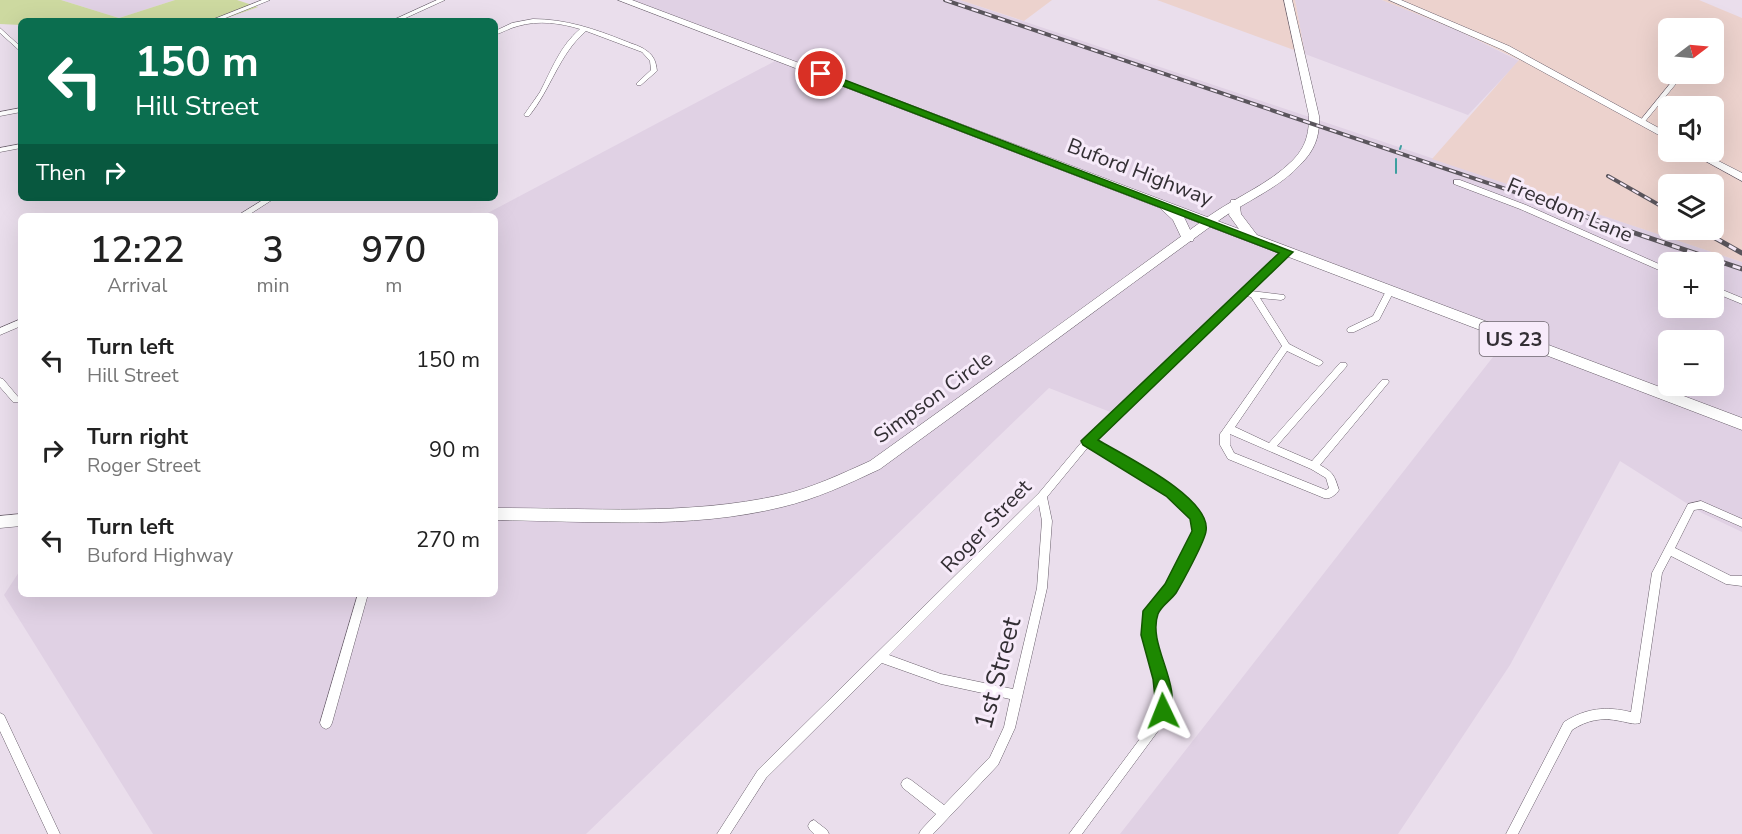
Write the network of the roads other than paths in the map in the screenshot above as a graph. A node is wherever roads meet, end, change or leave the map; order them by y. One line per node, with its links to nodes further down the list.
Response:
1 (267, 0): 6 (street)
2 (442, 0): 7 (street)
3 (623, 0): 25 (main road, Buford Highway / US 23)
4 (1288, 0): 26 (street, Simpson Circle)
5 (1393, 0): 17 (street)
6 (220, 18)
7 (401, 18)
8 (584, 28): 10 (street); 12 (street); 16 (street)
9 (0, 30): 11 (street)
10 (498, 32)
11 (18, 47)
12 (639, 84)
13 (1673, 84): 17 (street)
14 (18, 111): 15 (street)
15 (0, 114)
16 (527, 115)
17 (1641, 123): 18 (street)
18 (1658, 132)
19 (18, 147): 20 (street)
20 (0, 150)
21 (1712, 162): 22 (street)
22 (1742, 178)
23 (1457, 182): 32 (street, Freedom Lane)
24 (266, 201): 27 (street)
25 (1160, 202): 28 (main road, Buford Highway / US 23); 29 (main road)
26 (1235, 203): 28 (street, Simpson Circle); 30 (main road)
27 (246, 213)
28 (1209, 220): 29 (street, Simpson Circle); 30 (main road, Buford Highway / US 23)
29 (1188, 238): 53 (street, Simpson Circle)
30 (1256, 239): 31 (main road, Buford Highway / US 23)
31 (1287, 252): 33 (main road, Buford Highway / US 23); 34 (street, Roger Street)
32 (1658, 267)
33 (1390, 291): 39 (street); 47 (main road, Buford Highway / US 23)
34 (1248, 294): 36 (street); 41 (street); 49 (street, Roger Street)
35 (1724, 294): 37 (street)
36 (1281, 297)
37 (1742, 301)
38 (18, 323): 40 (street)
39 (1351, 330)
40 (0, 332)
41 (1286, 346): 42 (street); 48 (street)
42 (1319, 363)
43 (1342, 365): 50 (street)
44 (0, 381): 46 (street)
45 (1385, 382): 51 (street)
46 (16, 400)
47 (1742, 424)
48 (1229, 429): 50 (street); 51 (street)
49 (1088, 441): 52 (street, Roger Street); 69 (street)
50 (1271, 447): 51 (street)
51 (1314, 466)
52 (1042, 496): 60 (street, Roger Street); 61 (street, 1st Street)
53 (498, 514)
54 (18, 520): 55 (street)
55 (0, 522)
56 (1742, 523): 57 (street)
57 (1671, 551): 58 (street); 70 (street)
58 (1742, 581)
59 (362, 597): 63 (street)
60 (880, 657): 61 (street); 67 (street, Roger Street)
61 (1016, 695): 65 (street, 1st Street)
62 (0, 720): 66 (street)
63 (326, 723)
64 (907, 784): 65 (street)
65 (944, 813): 68 (street, 1st Street)
66 (54, 834)
67 (723, 834)
68 (925, 834)
69 (1075, 834)
70 (1512, 834)

